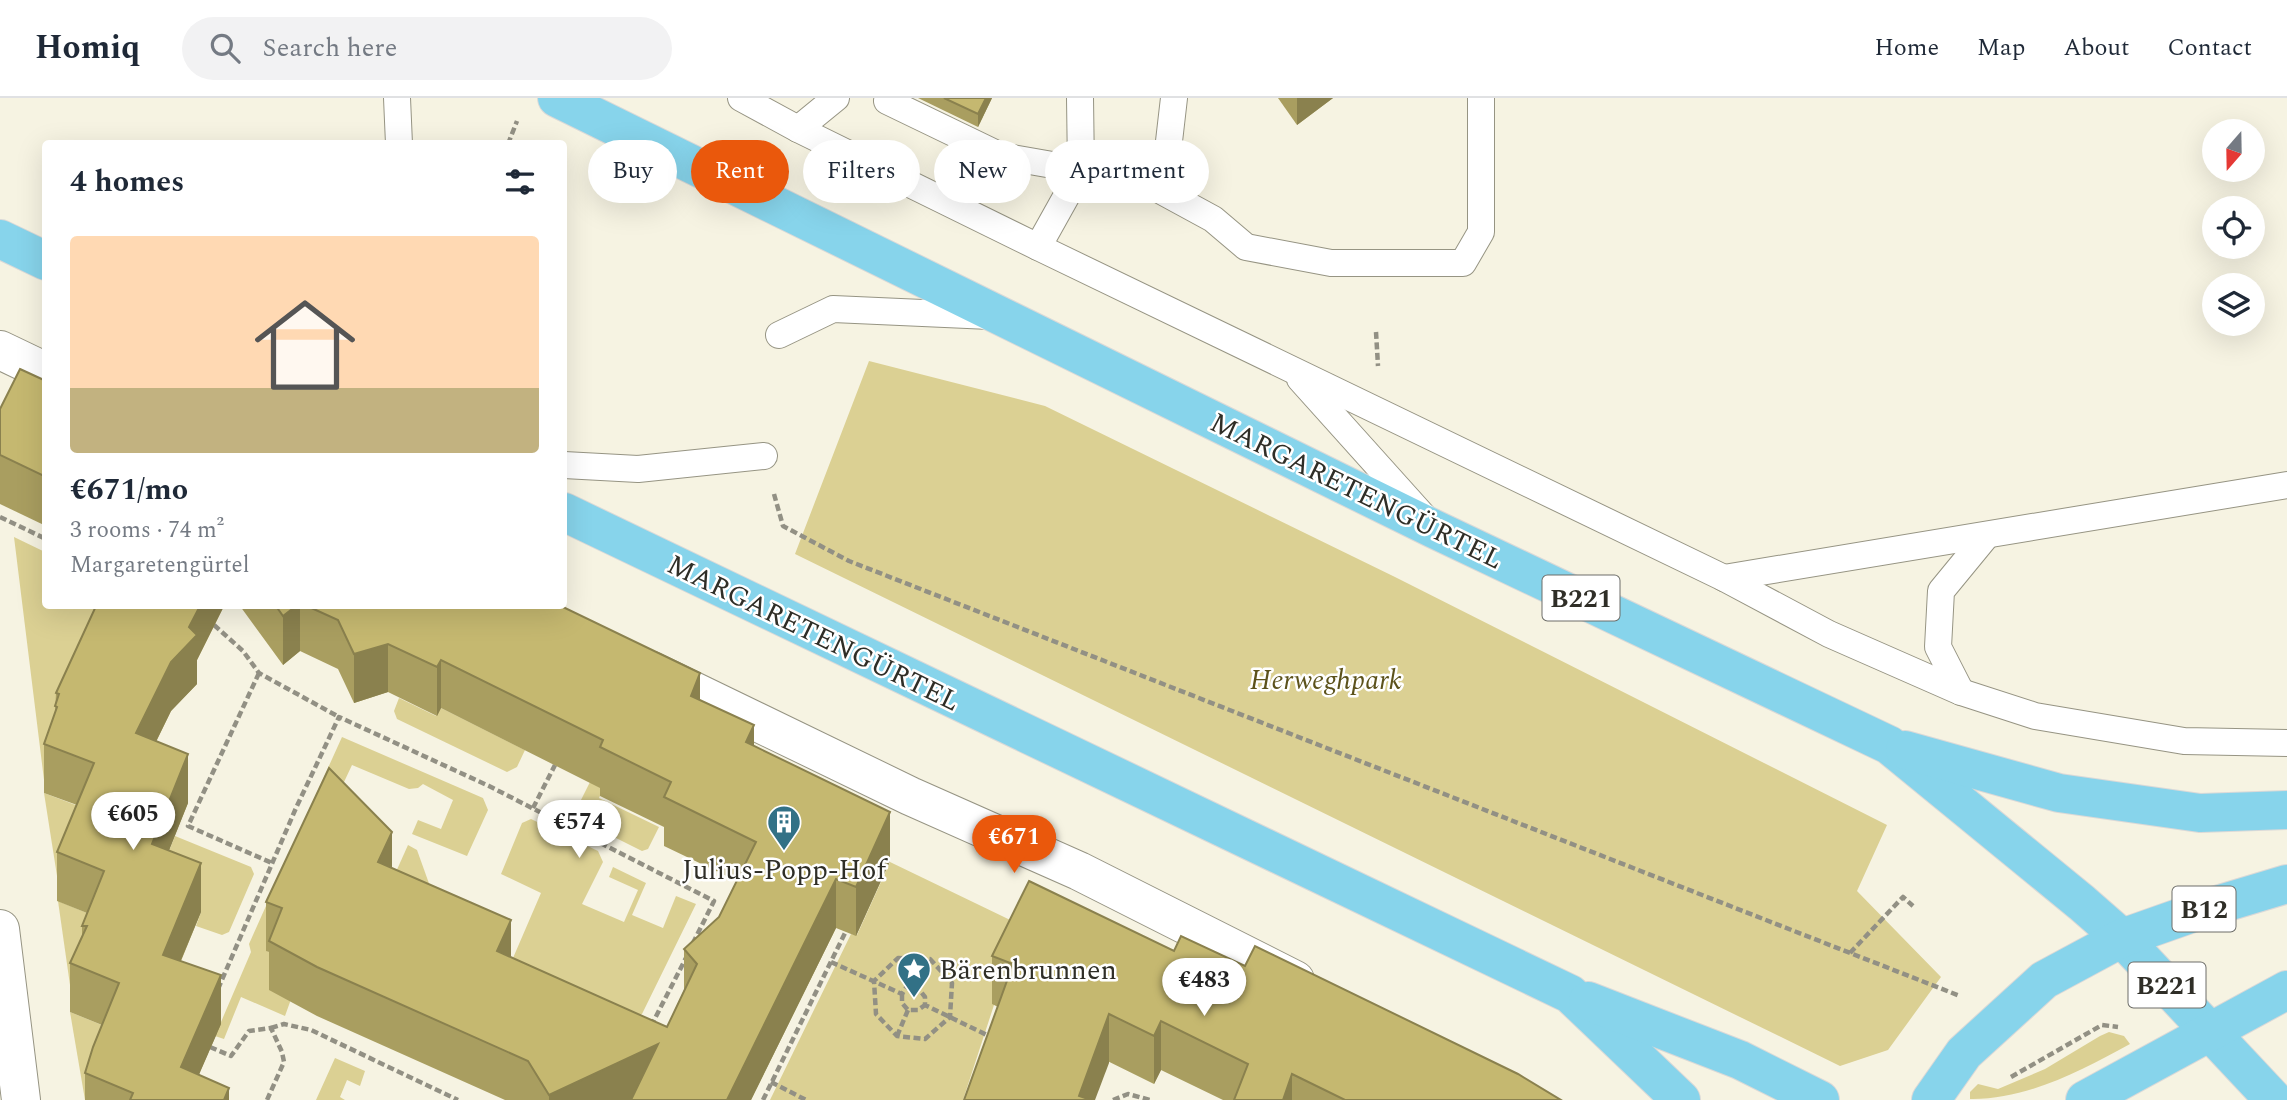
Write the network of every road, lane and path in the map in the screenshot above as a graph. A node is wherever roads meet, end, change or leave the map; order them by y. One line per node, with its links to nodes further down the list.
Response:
1 (397, 98): 10 (lane)
2 (557, 98): 19 (main road, MARGARETENGÜRTEL / B221)
3 (741, 98): 9 (lane)
4 (836, 98): 9 (lane)
5 (1080, 98): 11 (lane)
6 (1174, 98): 12 (lane)
7 (1481, 98): 15 (lane)
8 (883, 99): 13 (lane)
9 (798, 129): 17 (lane)
10 (399, 140)
11 (1081, 140)
12 (1169, 140)
13 (1045, 164)
14 (1063, 203): 17 (lane)
15 (1184, 203)
16 (1, 243): 18 (main road)
17 (1038, 247): 23 (lane)
18 (42, 259)
19 (1002, 317): 21 (lane); 31 (main road, MARGARETENGÜRTEL / B221)
20 (1376, 332): 25 (path)
21 (779, 335)
22 (0, 350): 24 (street)
23 (1291, 368): 31 (lane); 34 (lane)
24 (42, 370)
25 (1378, 371)
26 (764, 456): 27 (lane); 51 (path)
27 (567, 465)
28 (2287, 485): 32 (lane)
29 (567, 513): 57 (main road, MARGARETENGÜRTEL)
30 (0, 517): 33 (path)
31 (1434, 529): 41 (main road, MARGARETENGÜRTEL / B221)
32 (1987, 535): 34 (lane); 38 (lane)
33 (42, 537)
34 (1724, 578): 38 (lane)
35 (214, 625): 37 (path)
36 (622, 656): 61 (street)
37 (260, 673): 39 (path); 45 (path)
38 (1961, 692): 40 (lane)
39 (339, 717): 43 (path); 45 (path)
40 (2287, 743)
41 (1889, 745): 44 (main road); 50 (main road, MARGARETENGÜRTEL / B221)
42 (555, 765): 43 (path)
43 (533, 808): 68 (path)
44 (2287, 810)
45 (272, 863): 59 (path)
46 (2287, 884): 50 (main road, B12)
47 (1913, 906): 51 (path)
48 (0, 929): 74 (street)
49 (846, 931): 53 (path)
50 (2122, 938): 67 (main road, B221); 73 (main road)
51 (1850, 953): 60 (path)
52 (930, 959): 54 (path); 55 (path); 64 (path)
53 (831, 962): 54 (path); 72 (path)
54 (874, 981): 58 (path); 69 (path)
55 (917, 987): 58 (path); 62 (path)
56 (2287, 990): 67 (main road)
57 (1570, 993): 81 (main road, MARGARETENGÜRTEL); 82 (main road)
58 (902, 994): 63 (path)
59 (216, 996)
60 (1961, 996)
61 (1327, 997)
62 (925, 1005): 63 (path); 64 (path)
63 (908, 1010): 69 (path)
64 (950, 1017): 66 (path); 69 (path)
65 (271, 1028): 70 (path); 75 (path); 76 (path)
66 (997, 1029)
67 (2212, 1032): 71 (main road); 84 (main road, B221)
68 (646, 1036)
69 (897, 1036)
70 (211, 1047)
71 (2156, 1063): 73 (path); 83 (main road)
72 (771, 1082): 77 (path); 78 (path)
73 (1938, 1088)
74 (21, 1100)
75 (267, 1100)
76 (458, 1100)
77 (763, 1100)
78 (806, 1100)
79 (1113, 1100): 80 (path)
80 (1150, 1100)
81 (1681, 1100)
82 (1820, 1100)
83 (2085, 1100)
84 (2274, 1100)

